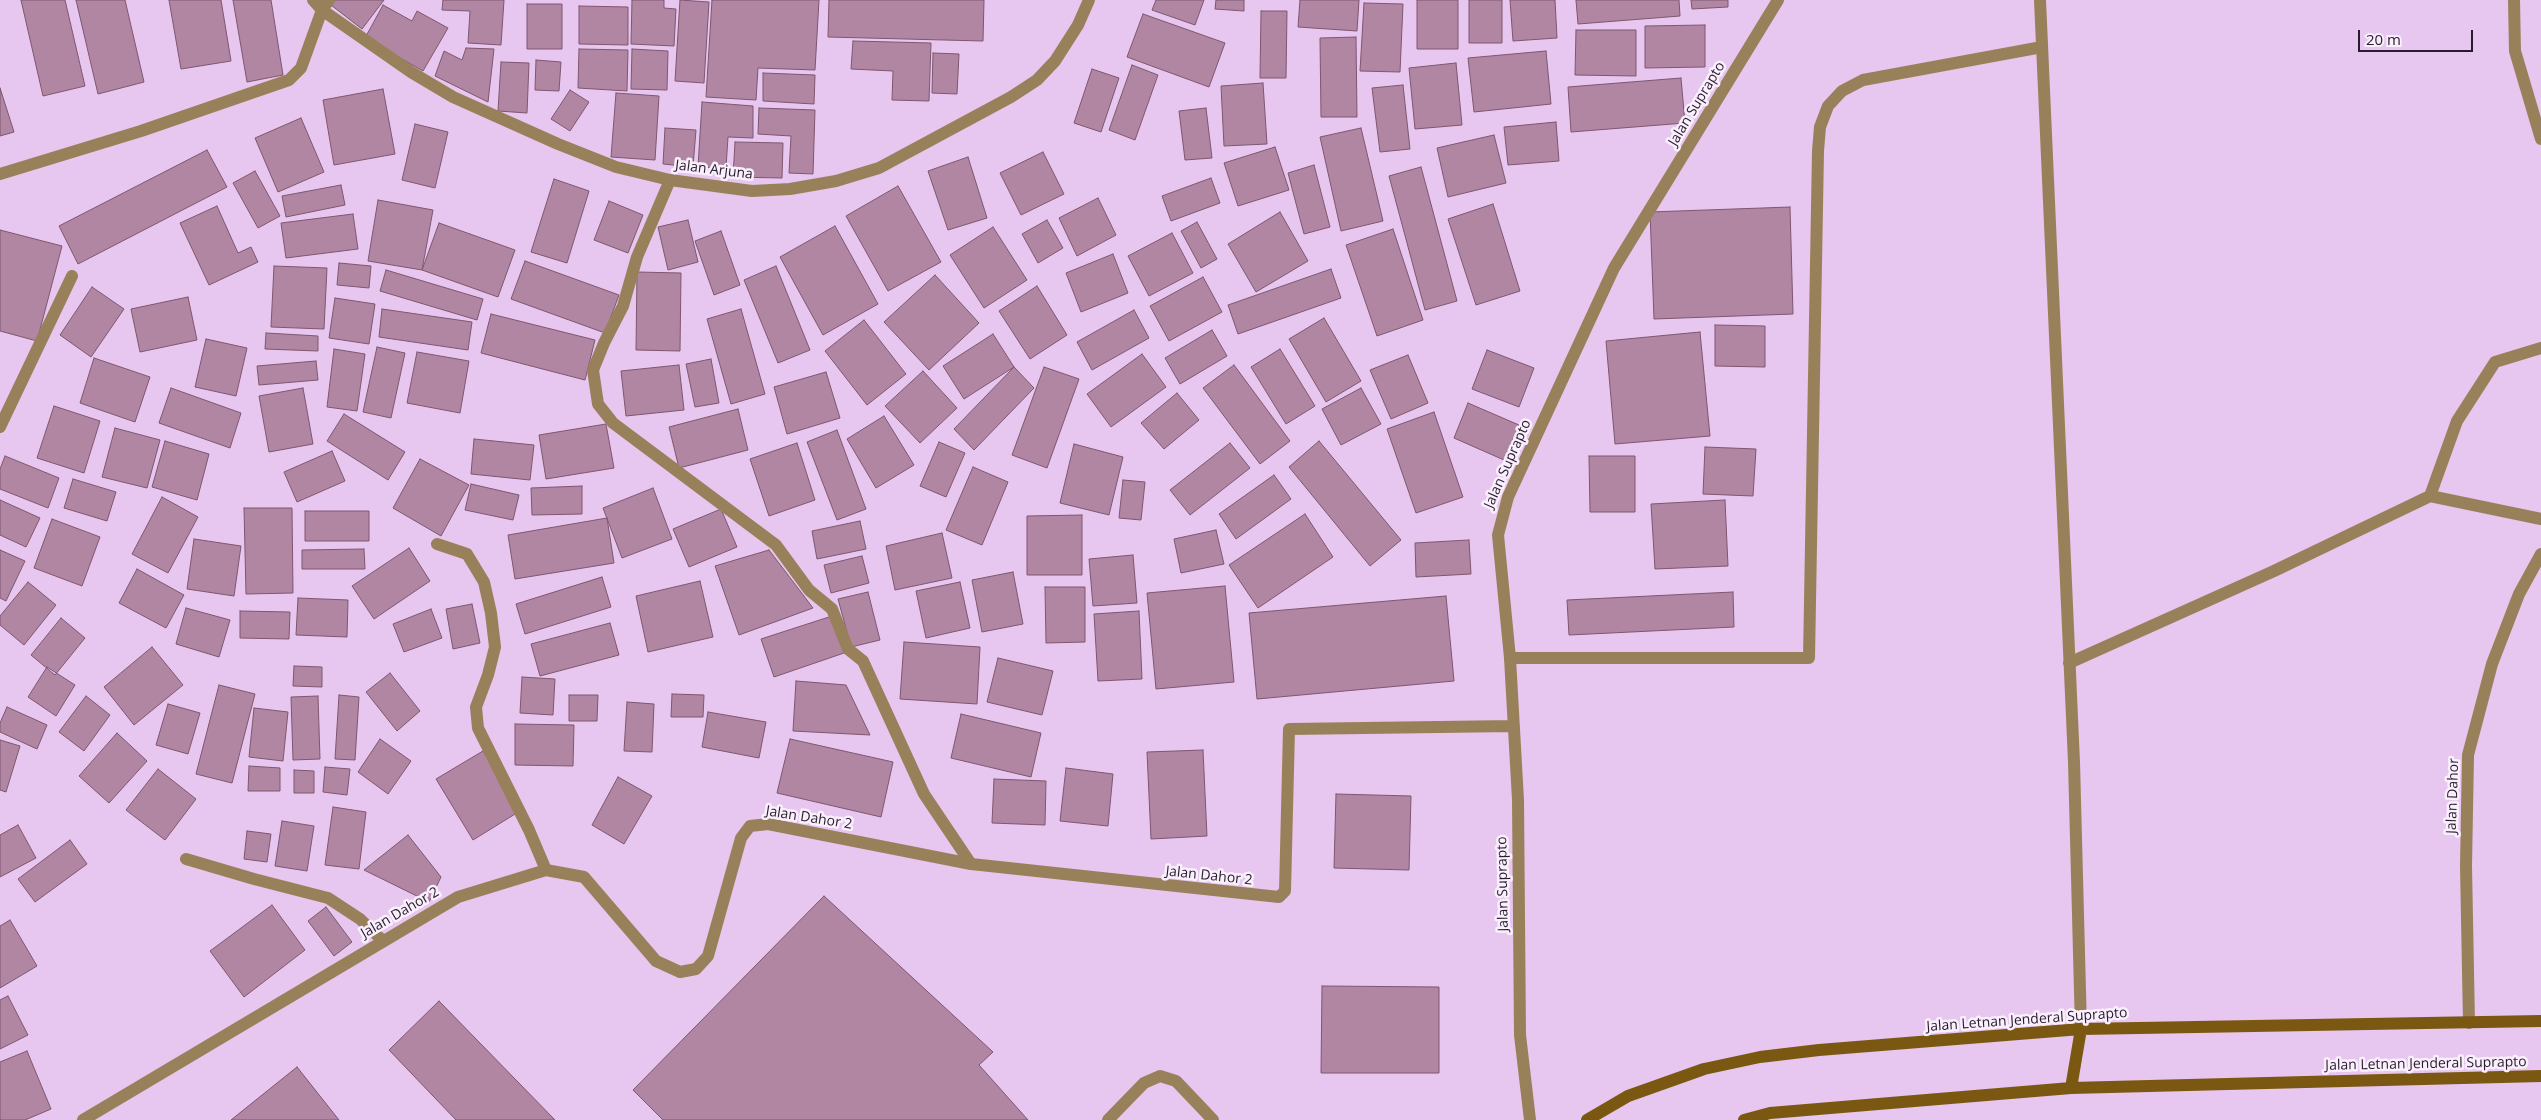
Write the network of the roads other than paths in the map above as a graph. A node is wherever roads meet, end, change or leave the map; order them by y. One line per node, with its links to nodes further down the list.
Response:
1 (313, 0): 6 (street, Jalan Arjuna)
2 (1089, 0): 10 (street, Jalan Arjuna)
3 (1778, 0): 18 (street, Jalan Suprapto)
4 (2040, 0): 7 (street)
5 (2514, 0): 8 (street)
6 (326, 5): 9 (street); 10 (street, Jalan Arjuna)
7 (2042, 47): 18 (street); 19 (street)
8 (2541, 139)
9 (0, 174)
10 (670, 180): 22 (street)
11 (72, 276): 13 (street)
12 (2541, 348): 14 (street)
13 (0, 427)
14 (2430, 496): 15 (street); 19 (street)
15 (2541, 519)
16 (437, 544): 23 (street)
17 (2541, 554): 26 (street, Jalan Dahor)
18 (1510, 658): 20 (street, Jalan Suprapto)
19 (2069, 663): 27 (street)
20 (1514, 726): 22 (street, Jalan Dahor 2); 33 (street, Jalan Suprapto)
21 (186, 859): 24 (street)
22 (971, 864): 23 (street, Jalan Dahor 2)
23 (546, 870): 24 (street, Jalan Dahor 2)
24 (382, 940): 30 (street, Jalan Dahor 2)
25 (2541, 1020): 26 (main road, Jalan Letnan Jenderal Suprapto)
26 (2469, 1023): 27 (main road, Jalan Letnan Jenderal Suprapto)
27 (2080, 1029): 29 (main road); 34 (main road, Jalan Letnan Jenderal Suprapto)
28 (2541, 1076): 29 (main road, Jalan Letnan Jenderal Suprapto)
29 (2071, 1088): 35 (main road, Jalan Letnan Jenderal Suprapto)
30 (83, 1120)
31 (1108, 1120): 32 (street)
32 (1212, 1120)
33 (1530, 1120)
34 (1587, 1120)
35 (1744, 1120)

